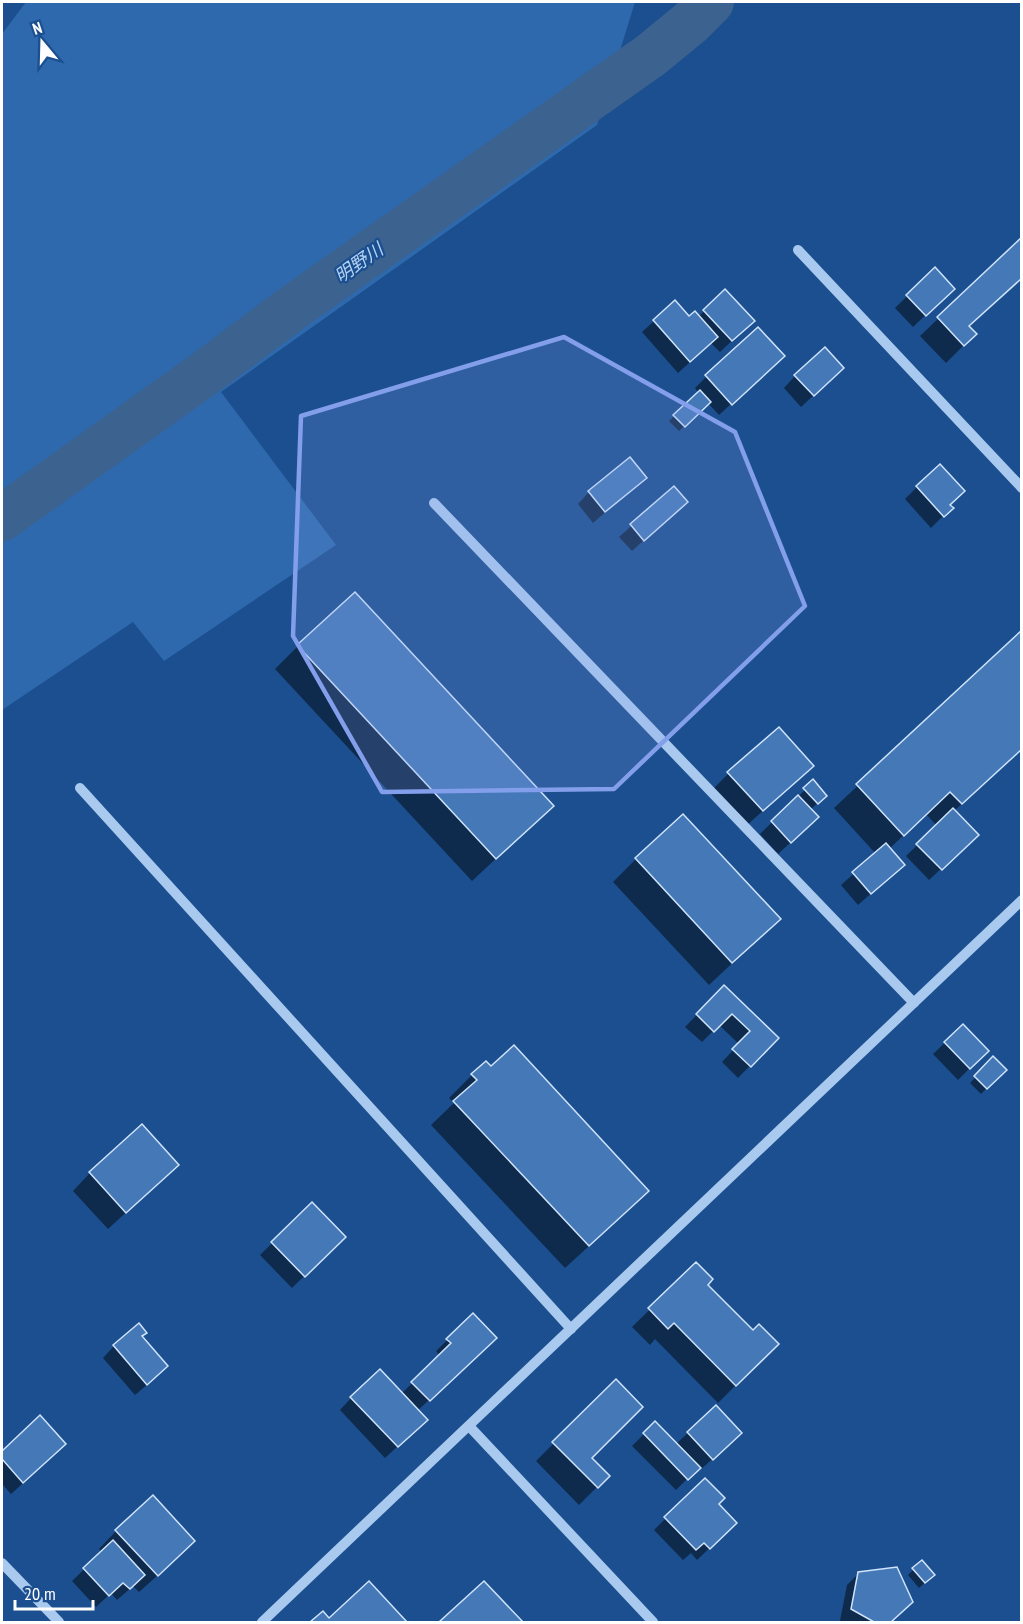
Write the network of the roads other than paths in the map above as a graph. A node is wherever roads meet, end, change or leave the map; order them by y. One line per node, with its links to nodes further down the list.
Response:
1 (798, 250): 2 (street)
2 (1022, 488)
3 (434, 503): 6 (street)
4 (80, 788): 7 (street)
5 (1022, 900): 6 (street)
6 (914, 1003): 7 (street)
7 (571, 1329): 8 (street)
8 (469, 1426): 11 (street); 12 (street)
9 (2, 1563): 10 (street)
10 (59, 1623)
11 (262, 1623)
12 (653, 1623)

